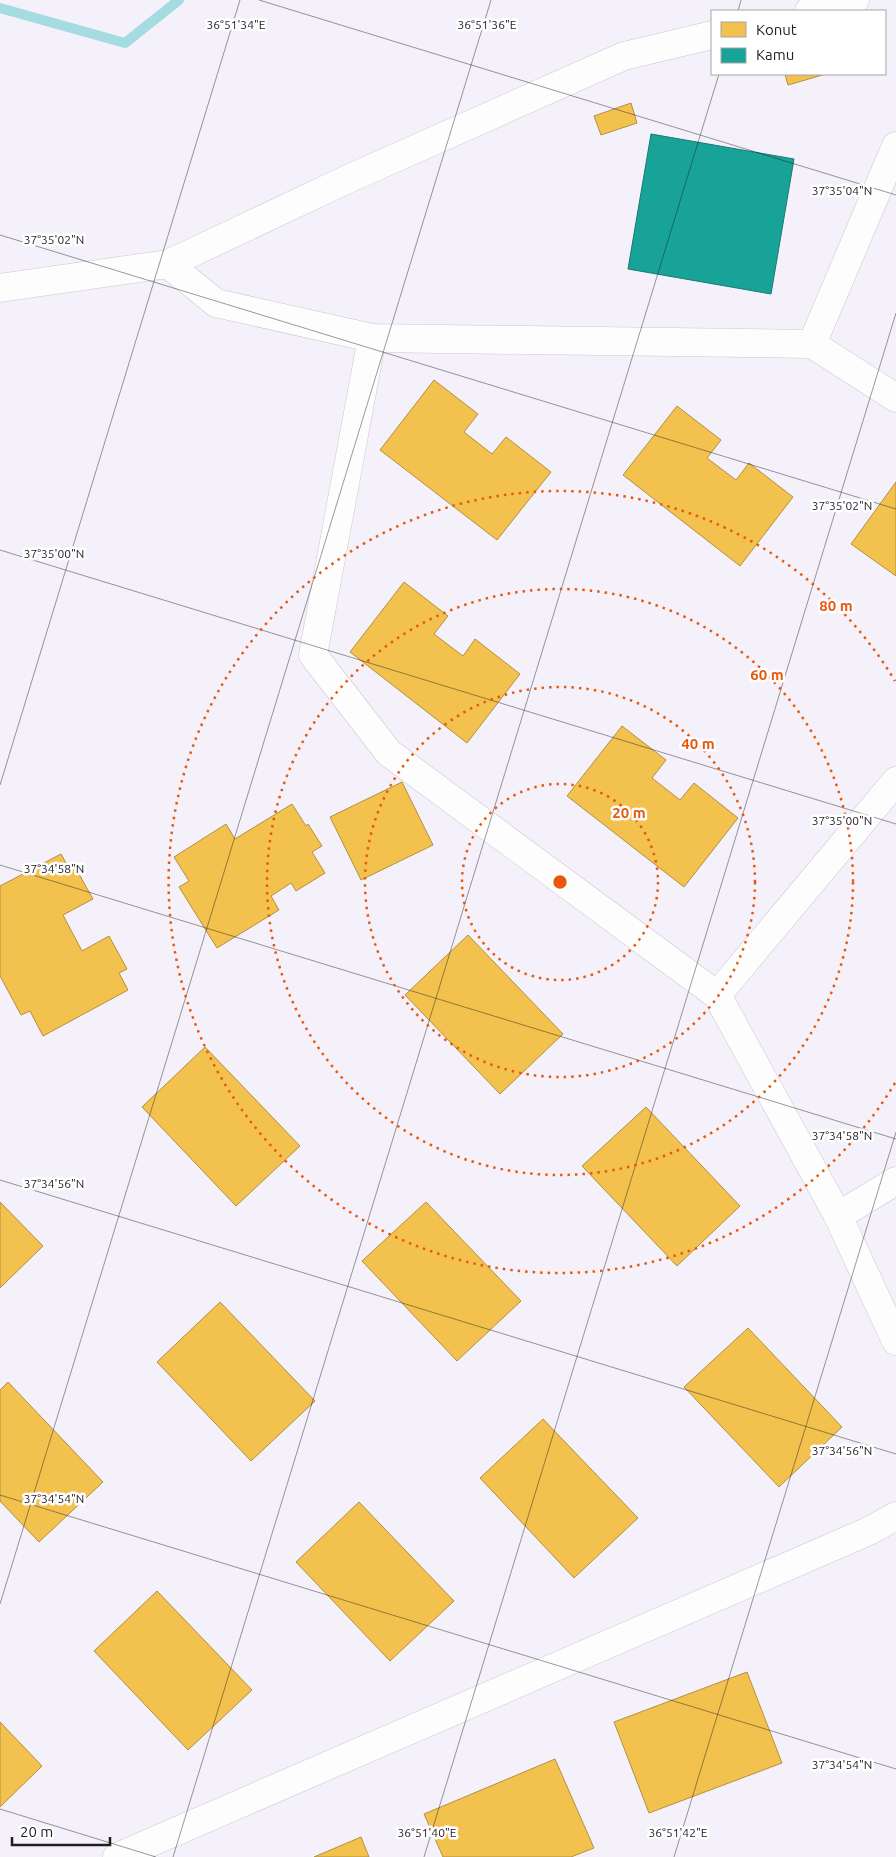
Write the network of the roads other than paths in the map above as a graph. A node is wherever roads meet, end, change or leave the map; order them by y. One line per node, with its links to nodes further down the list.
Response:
1 (856, 0): 2 (street)
2 (813, 10)
3 (711, 35): 5 (street)
4 (896, 146): 8 (street)
5 (168, 264): 6 (street); 7 (street)
6 (0, 288)
7 (372, 338): 8 (street); 11 (street)
8 (812, 344): 9 (street)
9 (896, 398)
10 (896, 782): 11 (street)
11 (717, 995): 13 (street)
12 (896, 1181): 13 (street)
13 (838, 1216): 14 (street)
14 (896, 1341)
15 (896, 1516): 16 (street)
16 (117, 1857)

